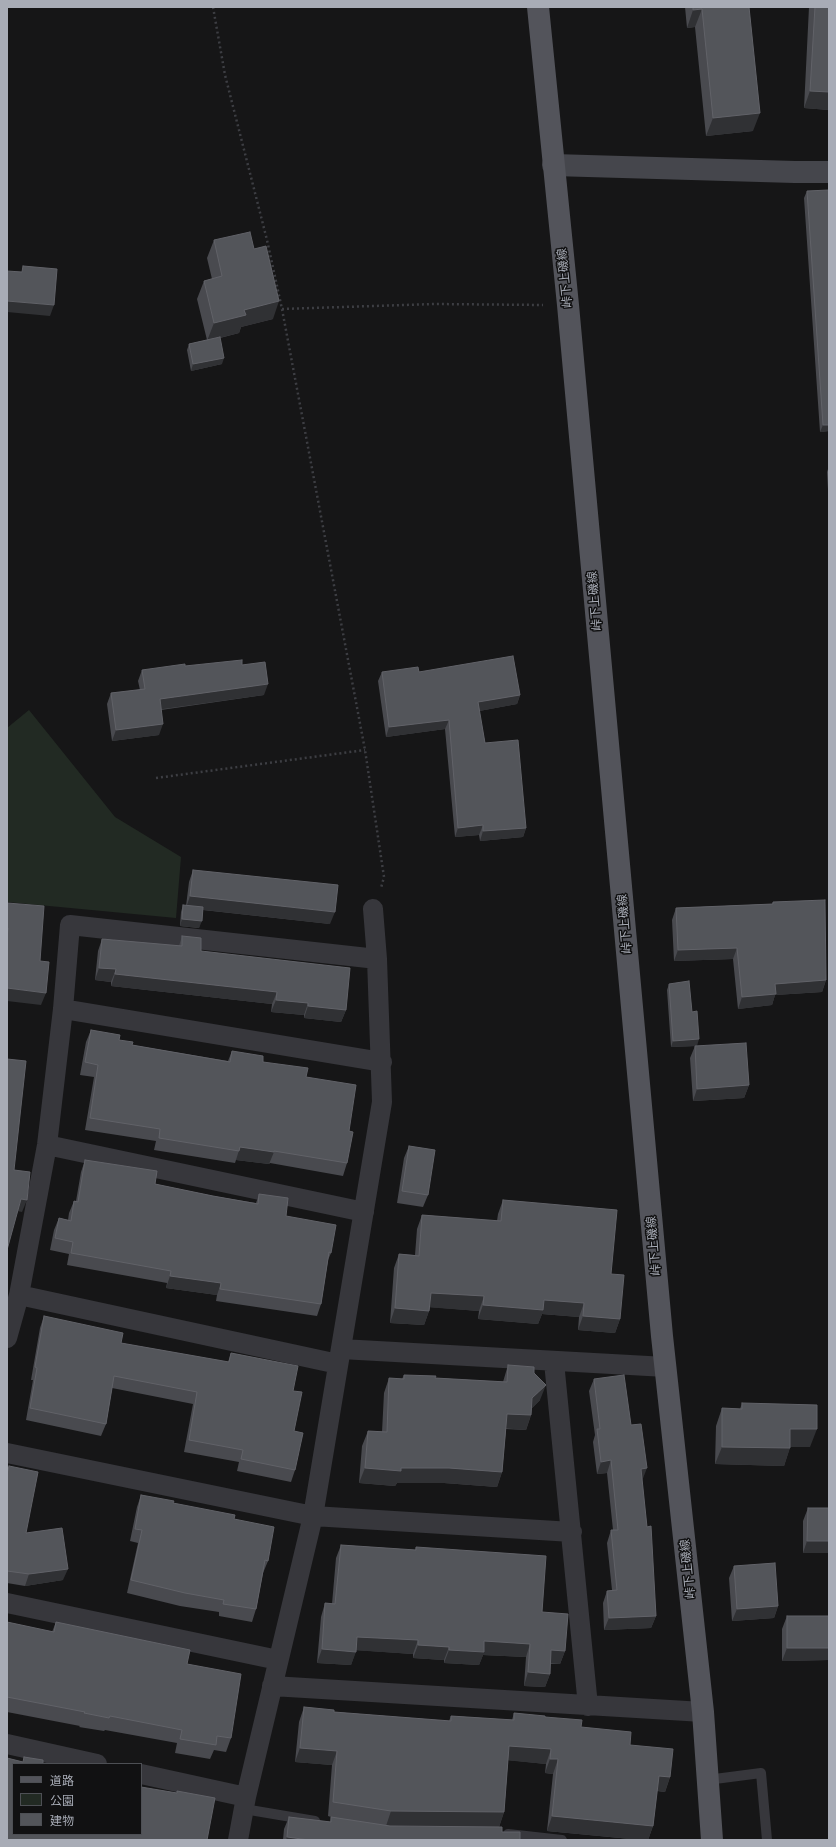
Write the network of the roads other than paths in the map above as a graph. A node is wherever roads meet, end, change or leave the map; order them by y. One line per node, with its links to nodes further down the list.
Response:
1 (538, 7): 2 (main road, 峠下上磯線)
2 (553, 165): 3 (street); 14 (main road, 峠下上磯線)
3 (829, 172)
4 (373, 909): 5 (street)
5 (377, 959): 6 (street); 7 (street)
6 (63, 1009): 7 (street); 8 (street)
7 (382, 1062): 9 (street)
8 (47, 1145): 9 (street); 10 (street)
9 (364, 1212): 12 (street)
10 (19, 1295): 11 (street); 12 (street)
11 (7, 1338)
12 (339, 1356): 13 (street); 16 (street)
13 (554, 1362): 14 (street); 17 (street)
14 (666, 1367): 22 (main road, 峠下上磯線)
15 (7, 1453): 16 (street)
16 (313, 1516): 17 (street); 19 (street)
17 (572, 1532): 21 (street)
18 (7, 1603): 19 (street)
19 (278, 1660): 20 (street)
20 (272, 1686): 21 (street); 27 (street)
21 (588, 1706): 22 (street)
22 (703, 1712): 26 (main road, 峠下上磯線)
23 (7, 1744): 24 (street)
24 (92, 1763)
25 (142, 1774): 27 (street)
26 (707, 1780): 32 (main road, 峠下上磯線); 33 (lane)
27 (245, 1803): 28 (lane); 30 (street)
28 (322, 1822)
29 (498, 1833): 31 (lane)
30 (238, 1840)
31 (562, 1840)
32 (712, 1840)
33 (767, 1840)

